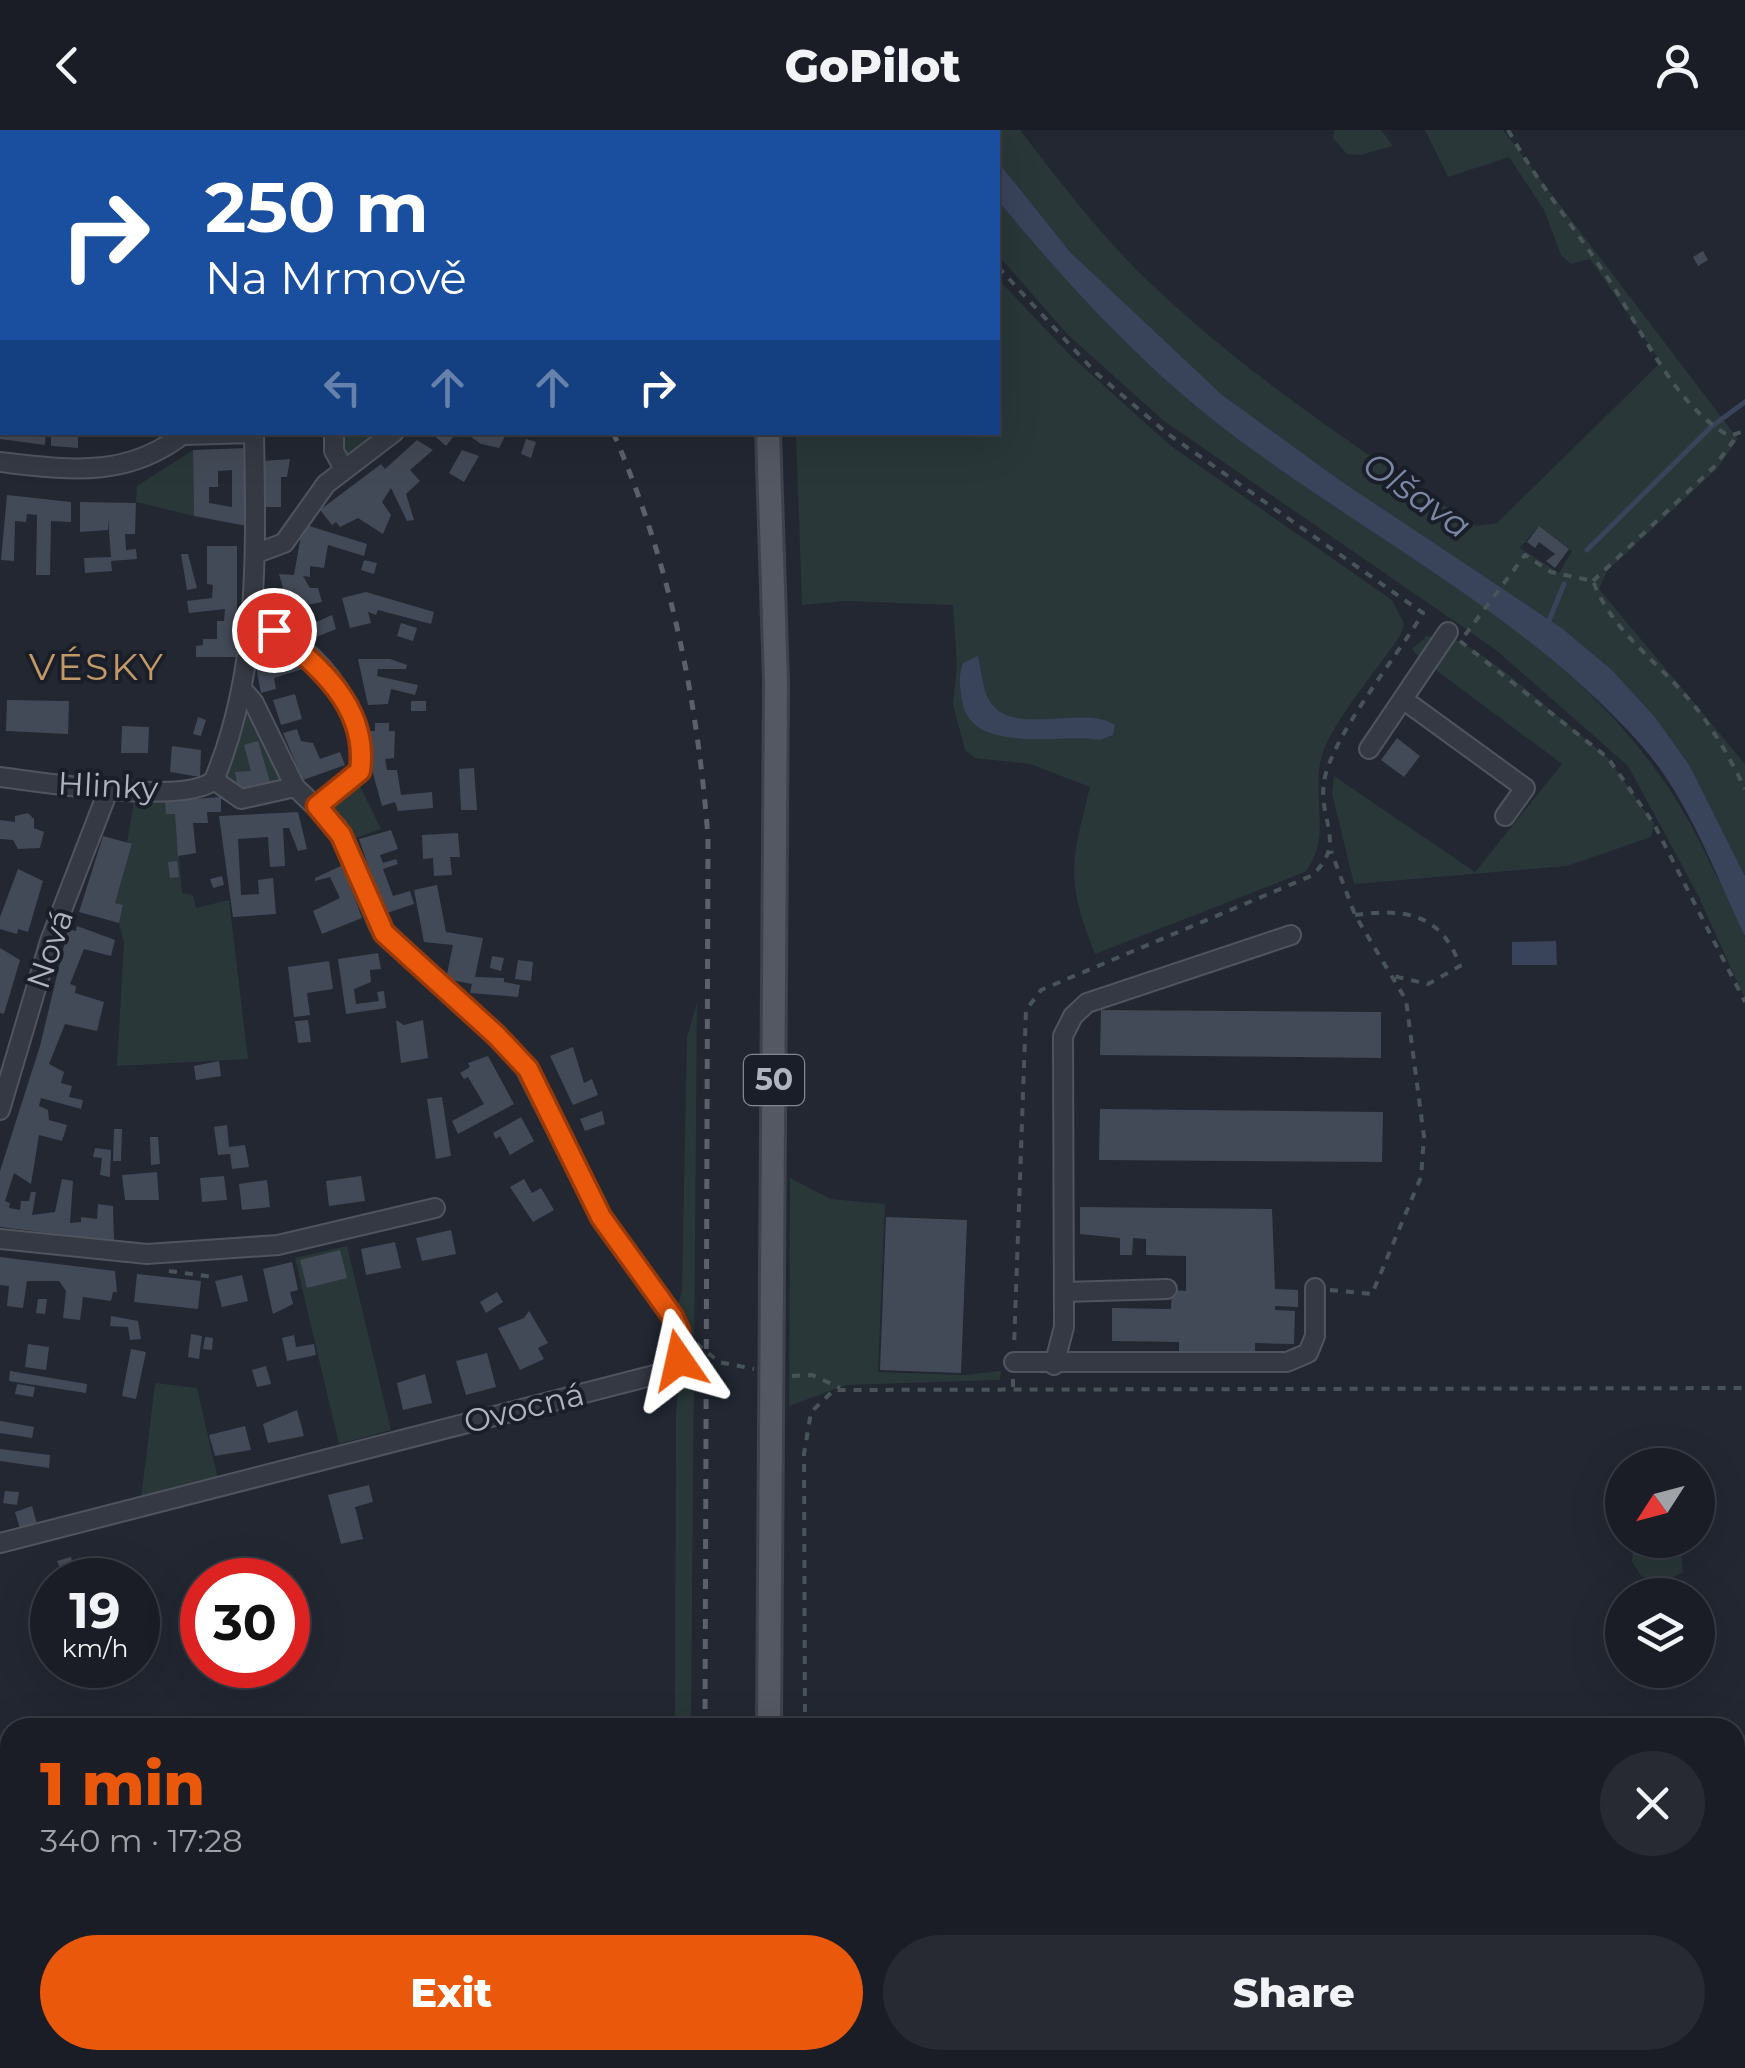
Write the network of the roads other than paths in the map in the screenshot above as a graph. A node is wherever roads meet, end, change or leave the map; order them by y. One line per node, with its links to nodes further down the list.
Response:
1 (183, 435): 6 (street)
2 (254, 435): 8 (street)
3 (334, 435): 7 (street)
4 (390, 435): 7 (street)
5 (768, 435): 30 (main road, 50)
6 (0, 462)
7 (344, 469): 8 (street)
8 (256, 553): 9 (street)
9 (251, 621): 11 (street); 18 (street)
10 (1454, 636): 12 (street)
11 (242, 689): 15 (street); 16 (street)
12 (1404, 700): 13 (street); 19 (street)
13 (1370, 749)
14 (0, 777): 17 (street, Hlinky)
15 (214, 780): 16 (street); 17 (street, Hlinky)
16 (295, 787): 18 (street, Ovocná)
17 (108, 791): 21 (street, Nová)
18 (317, 806): 29 (street, Ovocná)
19 (1505, 816)
20 (1292, 935): 26 (street)
21 (0, 1110)
22 (435, 1208): 23 (street)
23 (0, 1239)
24 (1167, 1288): 26 (street)
25 (1315, 1288): 28 (street)
26 (1064, 1292): 28 (street)
27 (1014, 1362): 28 (street)
28 (1054, 1365)
29 (0, 1543)
30 (769, 1718)

